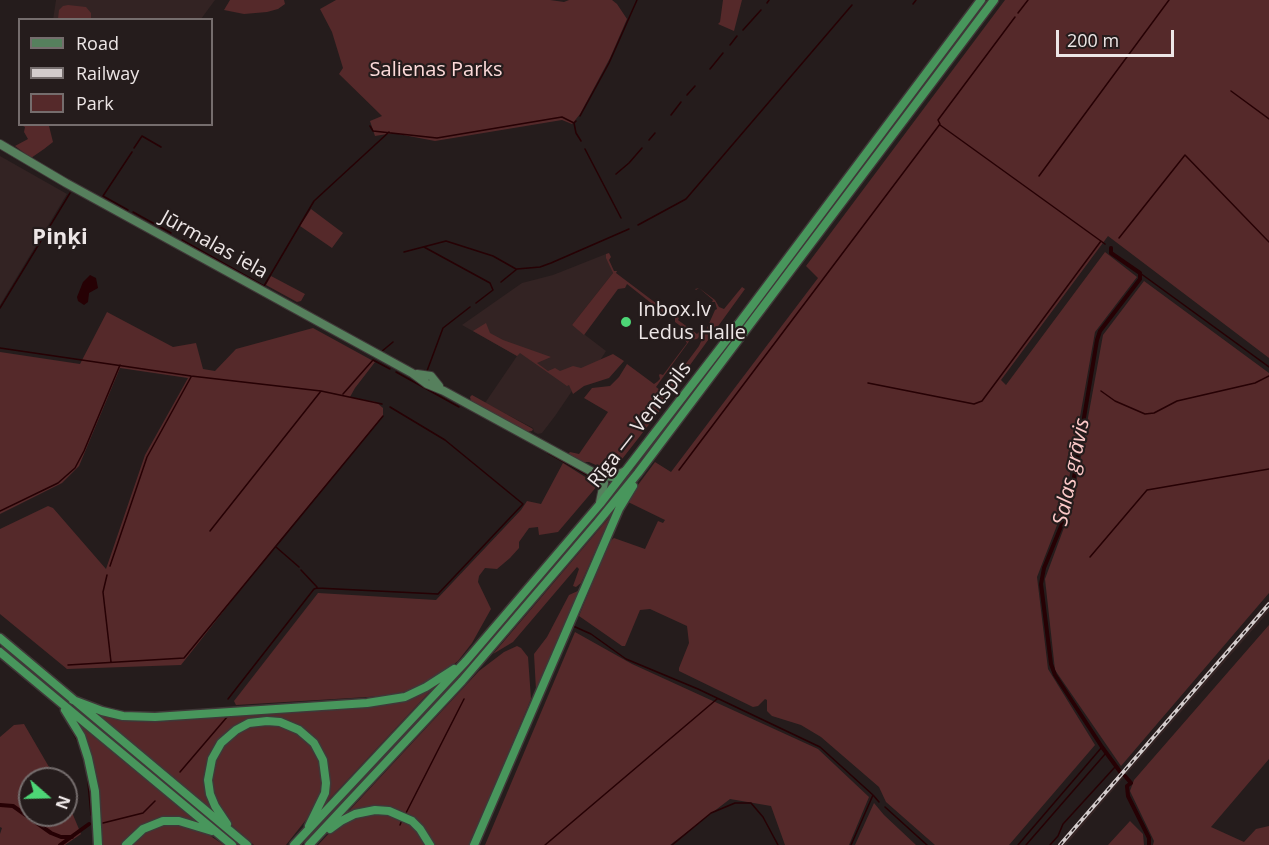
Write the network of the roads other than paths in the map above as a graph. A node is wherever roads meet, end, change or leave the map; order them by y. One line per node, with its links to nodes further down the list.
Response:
1 (981, 0): 5 (highway, Rīga — Ventspils)
2 (994, 0): 4 (highway, Rīga — Ventspils)
3 (0, 144): 6 (main road, Jūrmalas iela)
4 (698, 393): 21 (highway, Rīga — Ventspils); 23 (highway)
5 (625, 471): 6 (main road); 7 (highway, Rīga — Ventspils)
6 (598, 475): 7 (main road)
7 (600, 504): 10 (highway, Rīga — Ventspils)
8 (0, 638): 11 (highway)
9 (0, 652): 12 (highway)
10 (466, 660): 11 (highway); 15 (highway, Rīga — Ventspils)
11 (73, 700): 14 (highway)
12 (61, 704): 13 (highway); 16 (highway)
13 (219, 833): 17 (highway); 18 (highway)
14 (234, 834): 15 (highway); 19 (highway)
15 (303, 836): 20 (highway, Rīga — Ventspils)
16 (98, 845)
17 (126, 845)
18 (232, 845)
19 (247, 845)
20 (294, 845)
21 (310, 845): 22 (highway)
22 (430, 845)
23 (474, 845)

